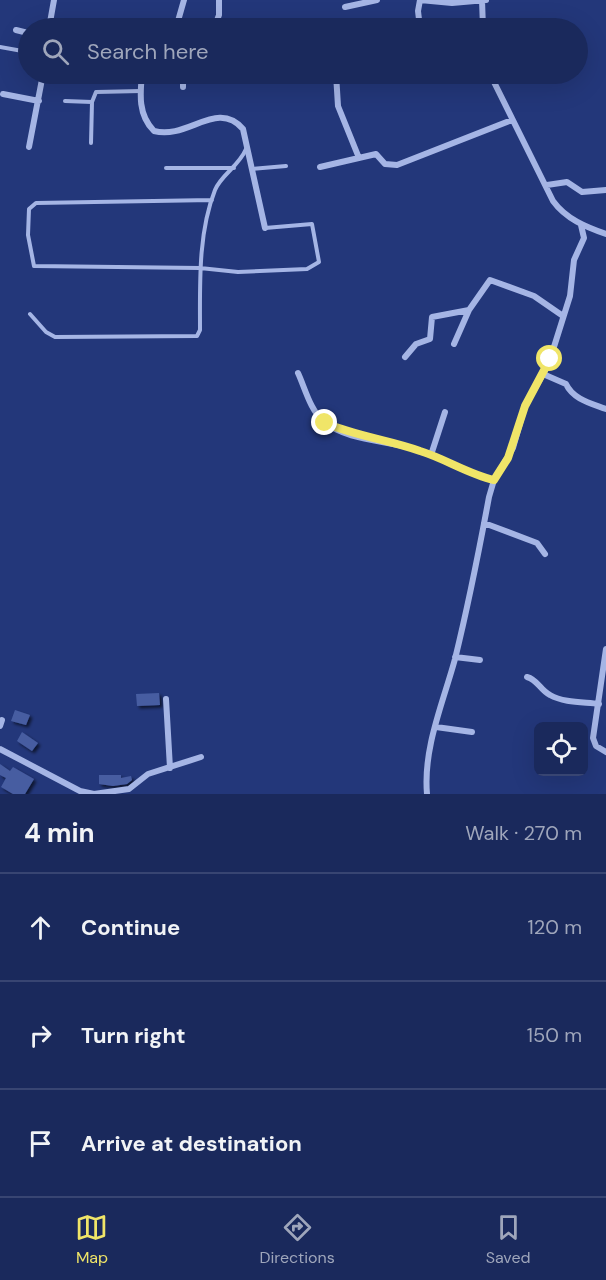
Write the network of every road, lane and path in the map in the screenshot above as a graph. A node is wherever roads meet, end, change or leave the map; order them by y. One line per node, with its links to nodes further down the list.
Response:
1 (54, 0): 8 (street)
2 (184, 0): 9 (street)
3 (219, 0): 10 (street)
4 (377, 0): 7 (street)
5 (420, 0): 6 (street); 11 (street)
6 (483, 1): 12 (street)
7 (345, 7)
8 (51, 18)
9 (179, 18)
10 (218, 18)
11 (419, 18)
12 (483, 18)
13 (0, 47): 14 (lane)
14 (18, 50)
15 (42, 84): 21 (street)
16 (141, 84): 19 (street)
17 (337, 84): 28 (street)
18 (495, 84): 24 (street)
19 (141, 91): 23 (lane); 27 (street)
20 (3, 94): 21 (street)
21 (39, 101): 26 (street)
22 (65, 101): 23 (lane)
23 (92, 102): 25 (lane)
24 (512, 120): 28 (street); 34 (street)
25 (91, 144)
26 (29, 147)
27 (246, 148): 32 (lane); 33 (street)
28 (359, 158): 30 (street)
29 (286, 166): 33 (lane)
30 (320, 167)
31 (166, 168): 32 (lane)
32 (234, 168): 36 (lane)
33 (251, 169): 38 (street)
34 (547, 185): 35 (street); 37 (street)
35 (606, 190)
36 (212, 200): 40 (lane); 40 (lane)
37 (581, 225): 39 (street); 43 (street)
38 (265, 228): 40 (lane)
39 (606, 234)
40 (200, 268): 42 (lane)
41 (469, 310): 43 (street); 44 (street); 45 (street)
42 (30, 314)
43 (563, 316): 47 (street)
44 (454, 345)
45 (405, 357)
46 (298, 373): 50 (street)
47 (543, 374): 48 (street); 51 (street)
48 (606, 409)
49 (445, 412): 50 (street)
50 (431, 455): 51 (street)
51 (494, 480): 52 (street)
52 (484, 523): 53 (street); 55 (street)
53 (546, 554)
54 (606, 649): 59 (street)
55 (455, 657): 56 (street); 60 (street)
56 (480, 660)
57 (527, 677): 59 (street)
58 (166, 699): 65 (street)
59 (599, 704): 63 (street)
60 (436, 727): 61 (street); 67 (street)
61 (472, 732)
62 (0, 749): 66 (street)
63 (606, 752)
64 (201, 757): 65 (street)
65 (170, 768): 66 (street)
66 (94, 794)
67 (427, 794)

